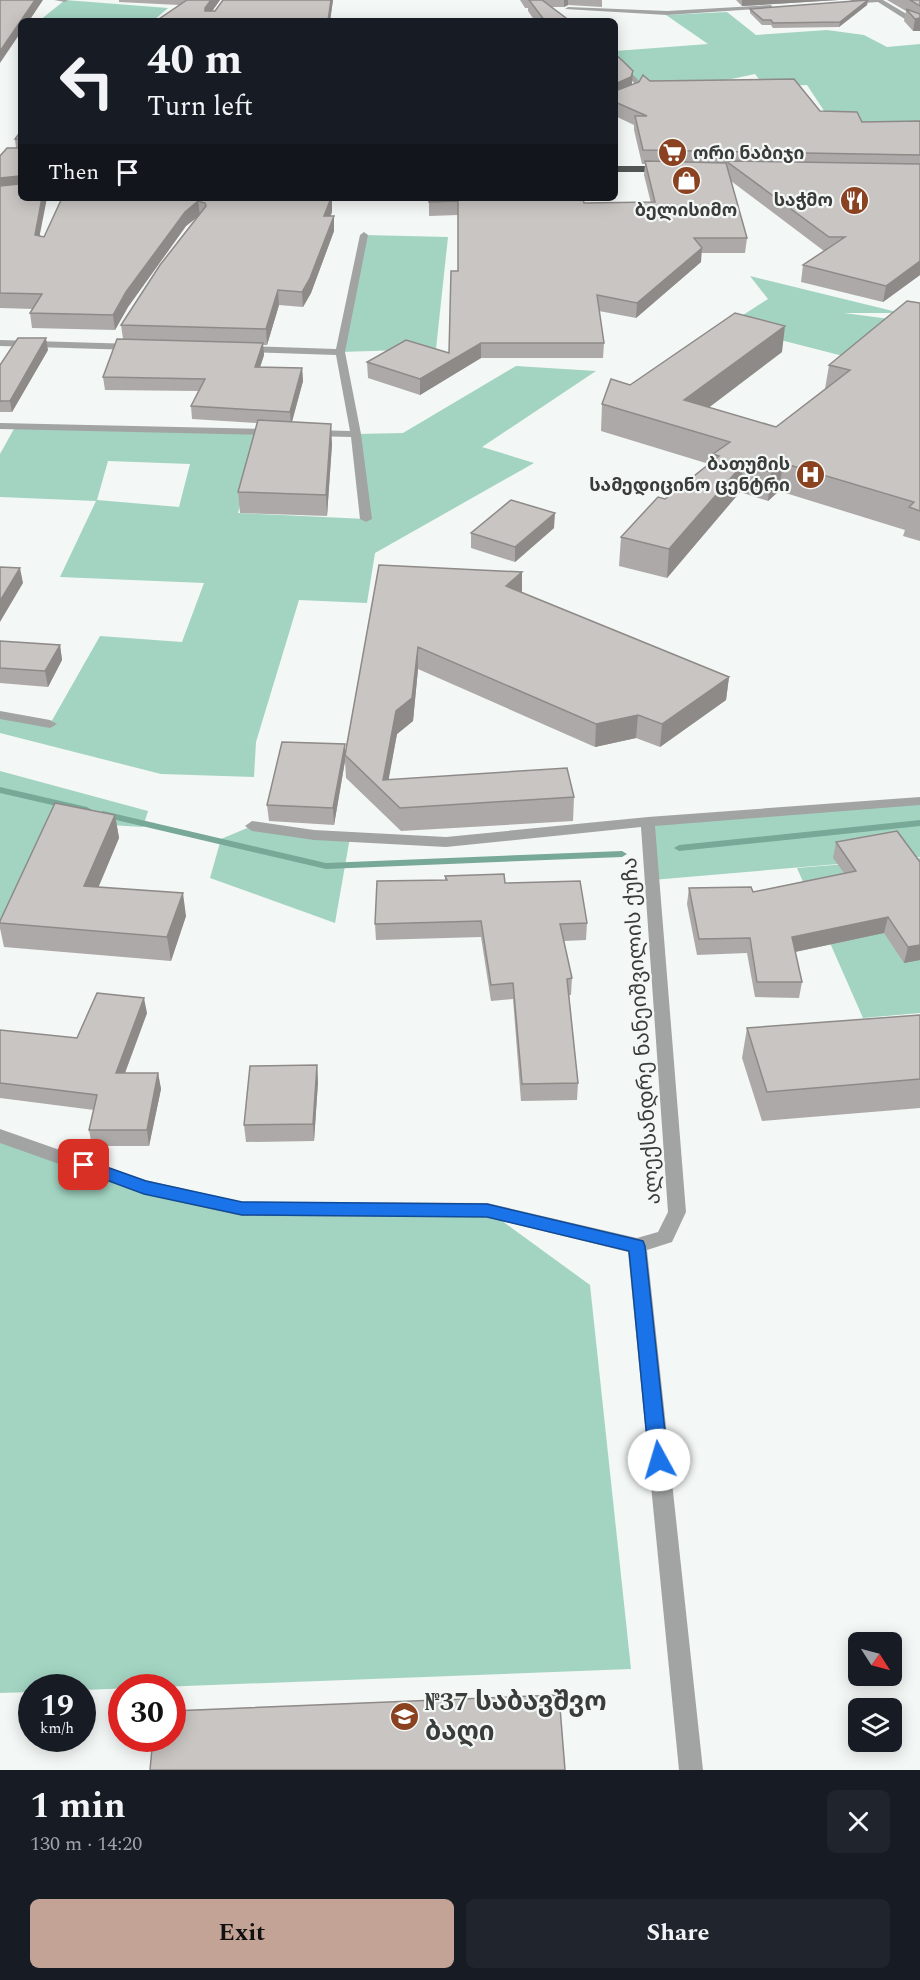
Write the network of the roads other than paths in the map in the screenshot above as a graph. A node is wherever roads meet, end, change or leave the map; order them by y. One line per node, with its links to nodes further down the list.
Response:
1 (57, 0): 2 (street)
2 (65, 0)
3 (879, 0): 4 (street); 7 (street)
4 (846, 2)
5 (778, 7): 6 (street)
6 (568, 9)
7 (920, 24)
8 (618, 61): 9 (street)
9 (618, 100)
10 (618, 169): 11 (highway)
11 (674, 169)
12 (364, 235): 18 (street)
13 (119, 337): 15 (street)
14 (0, 343): 15 (street)
15 (113, 346): 16 (street)
16 (149, 347)
17 (233, 349): 18 (street)
18 (340, 352): 22 (street)
19 (0, 426): 20 (street)
20 (280, 432)
21 (302, 433): 22 (street)
22 (356, 434): 23 (street)
23 (366, 519)
24 (0, 715): 25 (street)
25 (50, 724)
26 (920, 801): 27 (street)
27 (648, 822): 28 (street); 30 (street, ალექსანდრე ნანეიშვილის ქუჩა)
28 (252, 826)
29 (0, 1136): 30 (street)
30 (637, 1246): 31 (street)
31 (691, 1770)

